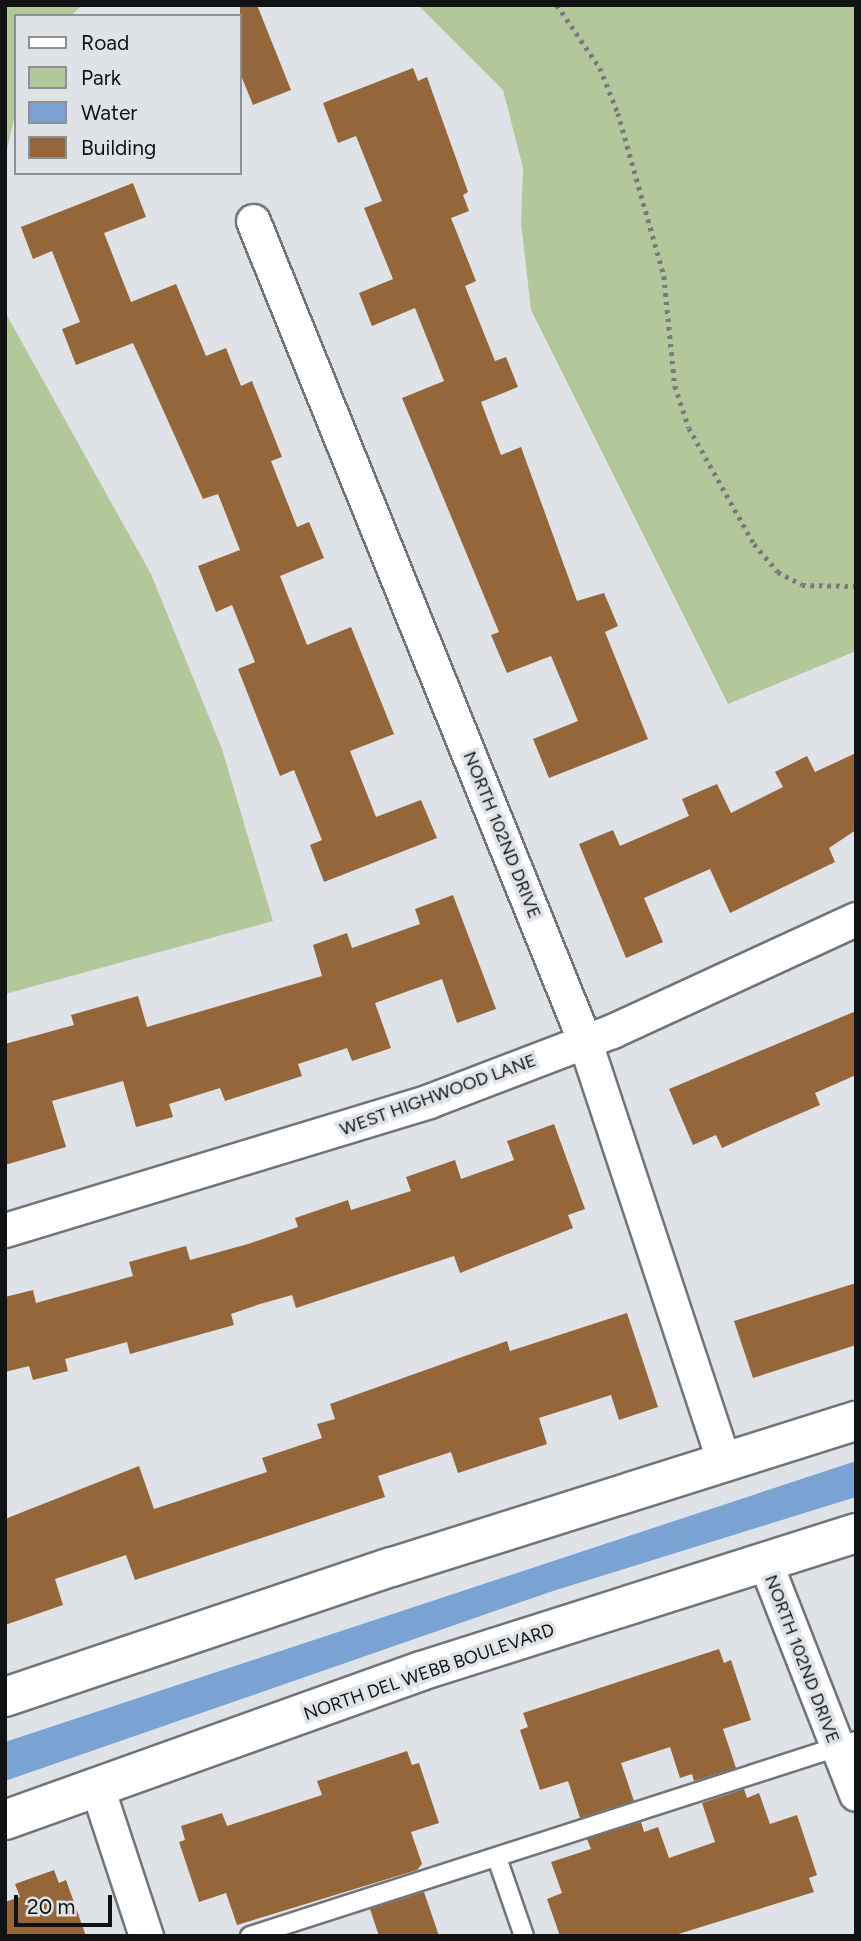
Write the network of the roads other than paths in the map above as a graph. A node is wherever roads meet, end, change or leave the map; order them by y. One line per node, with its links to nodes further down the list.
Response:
1 (253, 221): 3 (street, NORTH 102ND DRIVE)
2 (856, 919): 3 (street, WEST HIGHWOOD LANE)
3 (585, 1042): 4 (street, WEST HIGHWOOD LANE); 6 (street, NORTH 102ND DRIVE)
4 (5, 1230)
5 (856, 1421): 6 (street)
6 (723, 1460): 9 (street)
7 (856, 1533): 8 (street, NORTH DEL WEBB BOULEVARD)
8 (765, 1562): 10 (street, NORTH 102ND DRIVE); 11 (street, NORTH DEL WEBB BOULEVARD)
9 (5, 1698)
10 (845, 1745): 12 (street, NORTH 102ND DRIVE); 14 (lane)
11 (98, 1790): 13 (street, NORTH DEL WEBB BOULEVARD); 15 (street)
12 (856, 1794)
13 (5, 1820)
14 (497, 1858): 16 (lane); 17 (lane)
15 (146, 1936)
16 (250, 1936)
17 (524, 1936)

